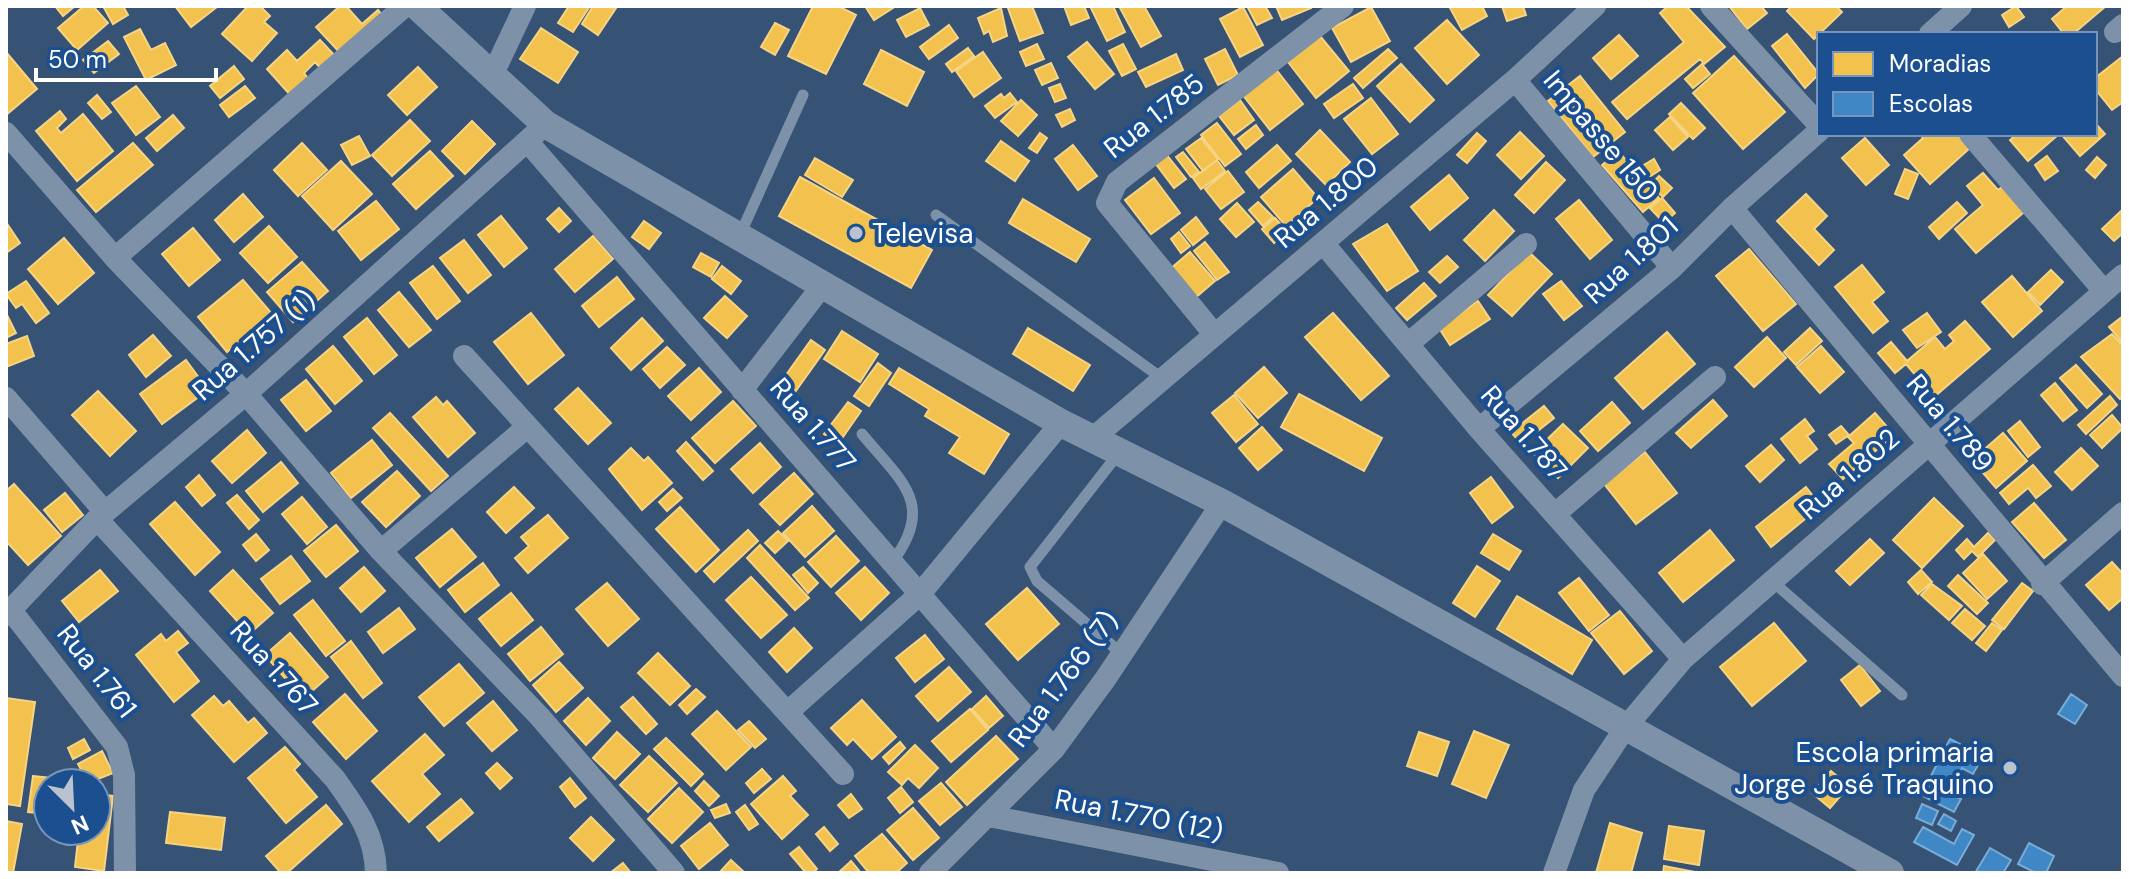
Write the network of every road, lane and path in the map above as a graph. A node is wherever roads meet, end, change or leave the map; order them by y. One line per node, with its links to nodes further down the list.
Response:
1 (405, 6): 22 (street)
2 (417, 6): 9 (street)
3 (525, 6): 9 (street)
4 (1343, 6): 27 (street, Rua 1.785)
5 (1595, 6): 10 (street, Rua 1.800)
6 (1711, 6): 12 (street)
7 (1961, 6): 8 (street)
8 (1932, 32)
9 (492, 76): 13 (street)
10 (1515, 80): 20 (street, Rua 1.800); 23 (street, Impasse 150)
11 (803, 95): 19 (lane)
12 (1817, 123)
13 (536, 132): 19 (street); 32 (street, Rua 1.777); 33 (street, Rua 1.757 (1))
14 (6, 133): 22 (street)
15 (1817, 133): 17 (street, Rua 1.801)
16 (1972, 136): 26 (street)
17 (1732, 208): 23 (street, Rua 1.801); 40 (street, Rua 1.789)
18 (936, 215): 31 (lane)
19 (739, 237): 25 (street)
20 (1323, 243): 27 (street, Rua 1.800); 28 (street, Rua 1.787)
21 (1526, 244): 28 (street)
22 (115, 258): 33 (street)
23 (1672, 268): 37 (street, Rua 1.801)
24 (2123, 275): 26 (street, Rua 1.802)
25 (822, 286): 32 (street); 35 (street)
26 (2104, 291): 40 (street, Rua 1.802)
27 (1215, 335): 31 (street, Rua 1.800)
28 (1408, 344): 37 (street, Rua 1.787)
29 (464, 356): 36 (street)
30 (1715, 377): 44 (street)
31 (1163, 379): 39 (street, Rua 1.800)
32 (742, 390): 47 (street, Rua 1.777)
33 (246, 394): 45 (street, Rua 1.757 (1)); 46 (street)
34 (6, 398): 45 (street, Rua 1.767)
35 (1061, 423): 39 (street); 50 (street)
36 (526, 428): 46 (street); 56 (street)
37 (1479, 429): 44 (street, Rua 1.787)
38 (862, 434): 47 (lane)
39 (1092, 439): 41 (street)
40 (1929, 445): 48 (street, Rua 1.802); 49 (street, Rua 1.789)
41 (1119, 452): 42 (street); 52 (lane)
42 (1222, 503): 52 (street, Rua 1.766 (7)); 57 (street)
43 (2123, 513): 49 (street)
44 (1555, 514): 53 (street, Rua 1.787)
45 (101, 516): 51 (street, Rua 1.757 (1)); 63 (street, Rua 1.767)
46 (381, 551): 64 (street)
47 (892, 562): 50 (street, Rua 1.777)
48 (1772, 581): 53 (street, Rua 1.802); 55 (lane)
49 (2042, 584): 54 (street, Rua 1.789)
50 (920, 594): 56 (street); 58 (street, Rua 1.777)
51 (8, 612): 62 (street, Rua 1.761)
52 (1122, 654): 58 (street, Rua 1.766 (7))
53 (1683, 659): 57 (street, Rua 1.802)
54 (2123, 676)
55 (1902, 695)
56 (789, 711): 59 (street)
57 (1625, 728): 66 (street, Rua 1.802); 67 (street)
58 (1054, 749): 60 (street, Rua 1.766 (7))
59 (843, 774)
60 (989, 816): 61 (street, Rua 1.766 (7)); 65 (street, Rua 1.770 (12))
61 (944, 868)
62 (125, 873)
63 (376, 873)
64 (674, 873)
65 (1278, 873)
66 (1554, 873)
67 (1890, 873)

